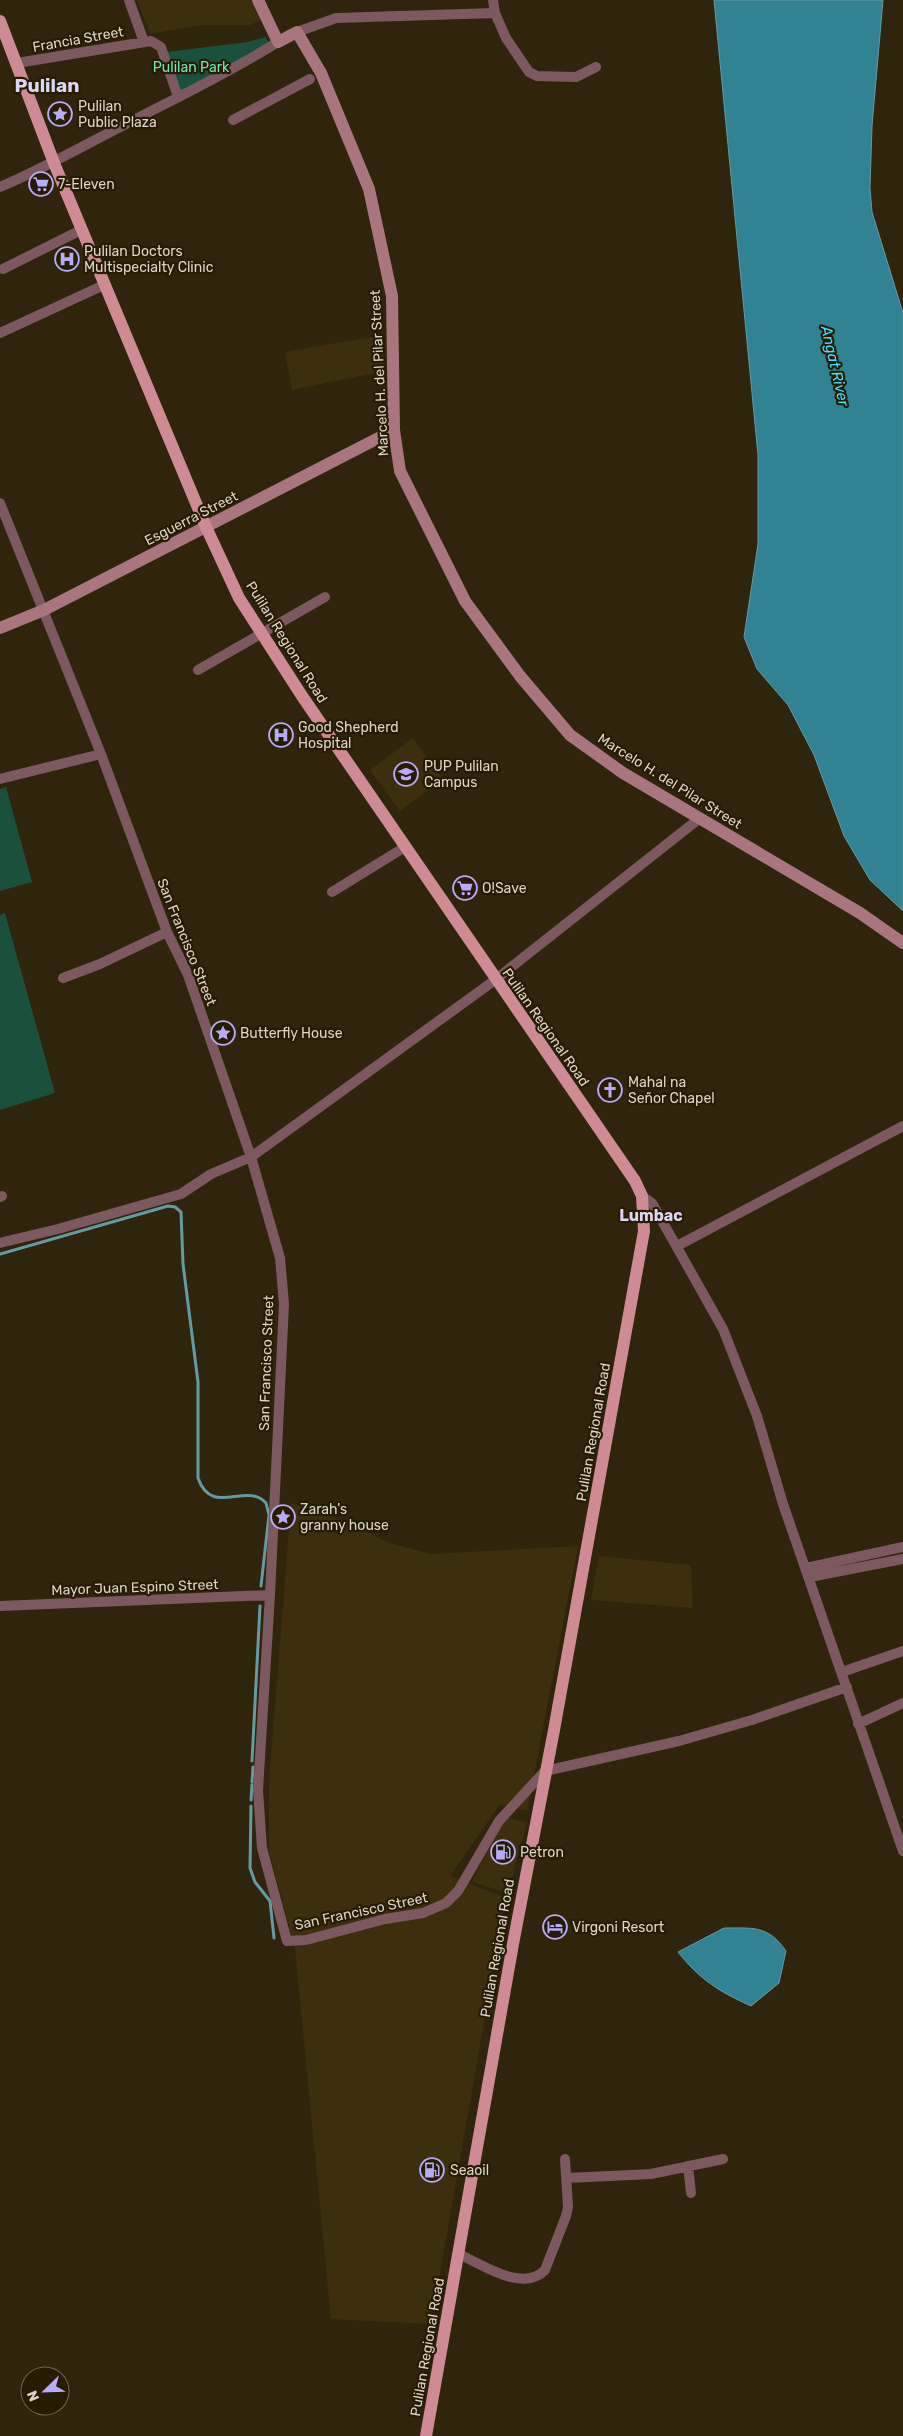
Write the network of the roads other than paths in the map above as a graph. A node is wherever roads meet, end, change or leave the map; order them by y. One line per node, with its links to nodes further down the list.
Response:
1 (129, 0): 7 (street)
2 (258, 0): 8 (street)
3 (493, 0): 4 (street)
4 (495, 13): 6 (street); 10 (street)
5 (0, 21): 9 (main road, Pulilan Regional Road)
6 (297, 32): 8 (street); 11 (street, Marcelo H. del Pilar Street)
7 (144, 42): 9 (street, Francia Street); 12 (street)
8 (278, 42): 12 (street)
9 (17, 63): 14 (main road, Pulilan Regional Road)
10 (596, 67)
11 (314, 76): 13 (street); 20 (street, Marcelo H. del Pilar Street)
12 (178, 97): 14 (street)
13 (233, 120)
14 (54, 164): 15 (street); 16 (main road, Pulilan Regional Road)
15 (0, 187)
16 (81, 230): 17 (street); 18 (main road, Pulilan Regional Road)
17 (2, 269)
18 (104, 285): 19 (street); 22 (main road, Pulilan Regional Road)
19 (0, 333)
20 (394, 430): 22 (street, Esguerra Street); 30 (street, Marcelo H. del Pilar Street)
21 (0, 503): 24 (street, San Francisco Street)
22 (206, 527): 24 (street, Esguerra Street); 26 (main road, Pulilan Regional Road)
23 (325, 597): 26 (street)
24 (44, 610): 25 (street, Esguerra Street); 28 (street, San Francisco Street)
25 (0, 628)
26 (261, 633): 27 (street); 31 (main road, Pulilan Regional Road)
27 (198, 670)
28 (101, 754): 29 (street); 33 (street, San Francisco Street)
29 (0, 779)
30 (700, 818): 34 (street, Marcelo H. del Pilar Street); 36 (street)
31 (405, 847): 32 (street); 36 (main road, Pulilan Regional Road)
32 (332, 892)
33 (167, 932): 35 (street); 38 (street, San Francisco Street)
34 (903, 943)
35 (63, 978)
36 (495, 980): 38 (street); 39 (main road, Pulilan Regional Road)
37 (903, 1126): 41 (street)
38 (251, 1158): 40 (street); 45 (street, San Francisco Street)
39 (642, 1196): 41 (street); 52 (main road, Pulilan Regional Road)
40 (0, 1243)
41 (677, 1246): 44 (street)
42 (903, 1547): 44 (street)
43 (903, 1559): 44 (street)
44 (808, 1573): 48 (street)
45 (270, 1595): 46 (street, Mayor Juan Espino Street); 52 (street, San Francisco Street)
46 (0, 1606)
47 (903, 1650): 48 (street)
48 (842, 1672): 49 (street)
49 (847, 1687): 51 (street); 52 (street)
50 (903, 1704): 51 (street)
51 (858, 1724): 53 (street)
52 (545, 1771): 59 (main road, Pulilan Regional Road)
53 (903, 1851)
54 (566, 2159): 57 (street)
55 (723, 2159): 56 (street)
56 (688, 2166): 57 (street); 58 (street)
57 (567, 2178): 59 (street)
58 (690, 2193)
59 (459, 2254): 60 (main road, Pulilan Regional Road)
60 (426, 2436)

